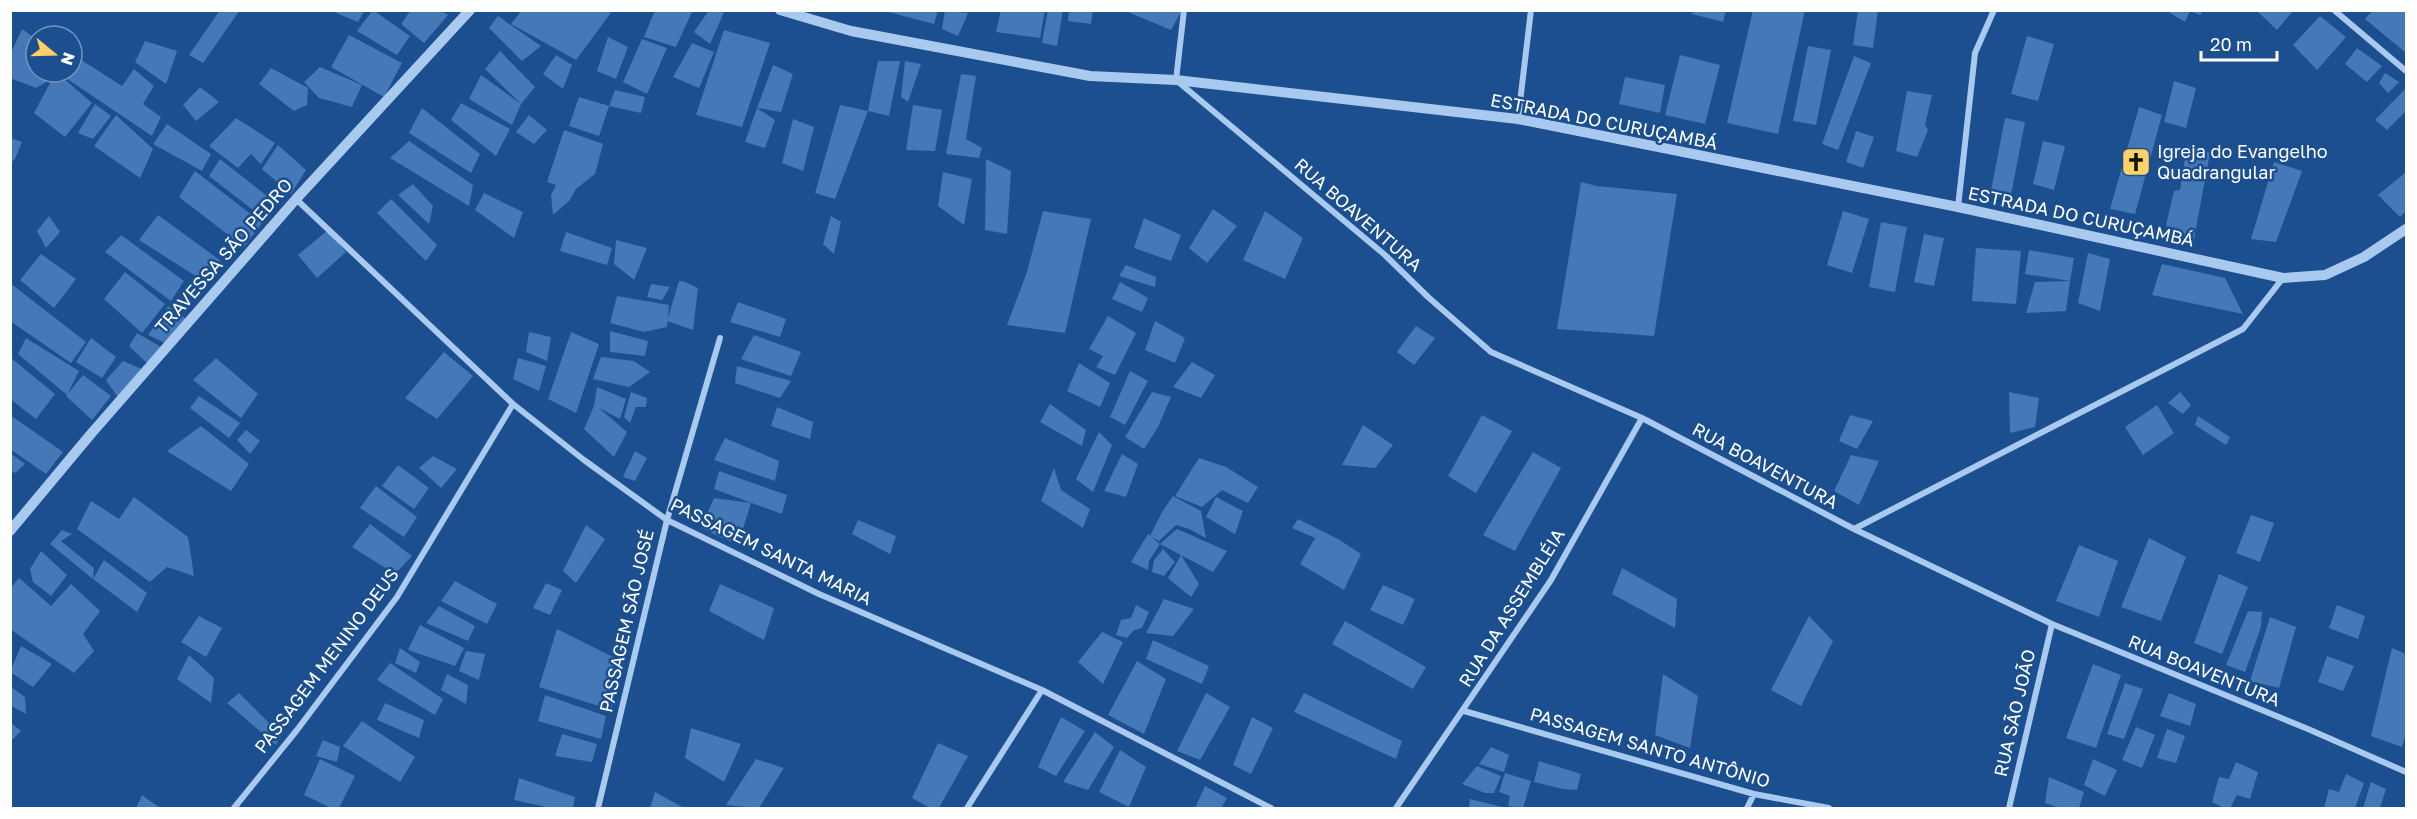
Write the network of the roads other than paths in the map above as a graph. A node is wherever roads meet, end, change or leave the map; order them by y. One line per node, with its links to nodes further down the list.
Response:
1 (470, 10): 10 (street, TRAVESSA SÃO PEDRO)
2 (780, 10): 8 (street, ESTRADA DO CURUÇAMBÁ)
3 (1184, 10): 8 (street)
4 (1531, 10): 9 (street)
5 (1994, 10): 11 (street)
6 (2334, 10): 7 (street)
7 (2406, 71)
8 (1176, 80): 9 (street, ESTRADA DO CURUÇAMBÁ); 16 (street, RUA BOAVENTURA)
9 (1518, 119): 11 (street, ESTRADA DO CURUÇAMBÁ)
10 (296, 199): 15 (street, PASSAGEM SANTA MARIA); 17 (street, TRAVESSA SÃO PEDRO)
11 (1958, 207): 13 (street, ESTRADA DO CURUÇAMBÁ)
12 (2406, 229): 13 (street, ESTRADA DO CURUÇAMBÁ)
13 (2283, 278): 19 (street)
14 (720, 338): 18 (street, PASSAGEM SÃO JOSÉ)
15 (513, 404): 18 (street, PASSAGEM SANTA MARIA); 26 (street, PASSAGEM MENINO DEUS)
16 (1642, 418): 19 (street, RUA BOAVENTURA); 23 (street, RUA DA ASSEMBLÉIA)
17 (14, 520): 20 (street, TRAVESSA SÃO PEDRO)
18 (667, 520): 22 (street, PASSAGEM SANTA MARIA); 27 (street, PASSAGEM SÃO JOSÉ)
19 (1854, 529): 21 (street, RUA BOAVENTURA)
20 (10, 531)
21 (2052, 624): 24 (street, RUA BOAVENTURA); 33 (street, RUA SÃO JOÃO)
22 (1042, 690): 28 (street); 29 (street, PASSAGEM SANTA MARIA)
23 (1464, 711): 25 (street, PASSAGEM SANTO ANTÔNIO); 30 (street, RUA DA ASSEMBLÉIA)
24 (2406, 772)
25 (1754, 794): 31 (street); 32 (street, PASSAGEM SANTO ANTÔNIO)
26 (234, 808)
27 (598, 808)
28 (967, 808)
29 (1271, 808)
30 (1396, 808)
31 (1747, 808)
32 (1829, 808)
33 (2008, 808)

